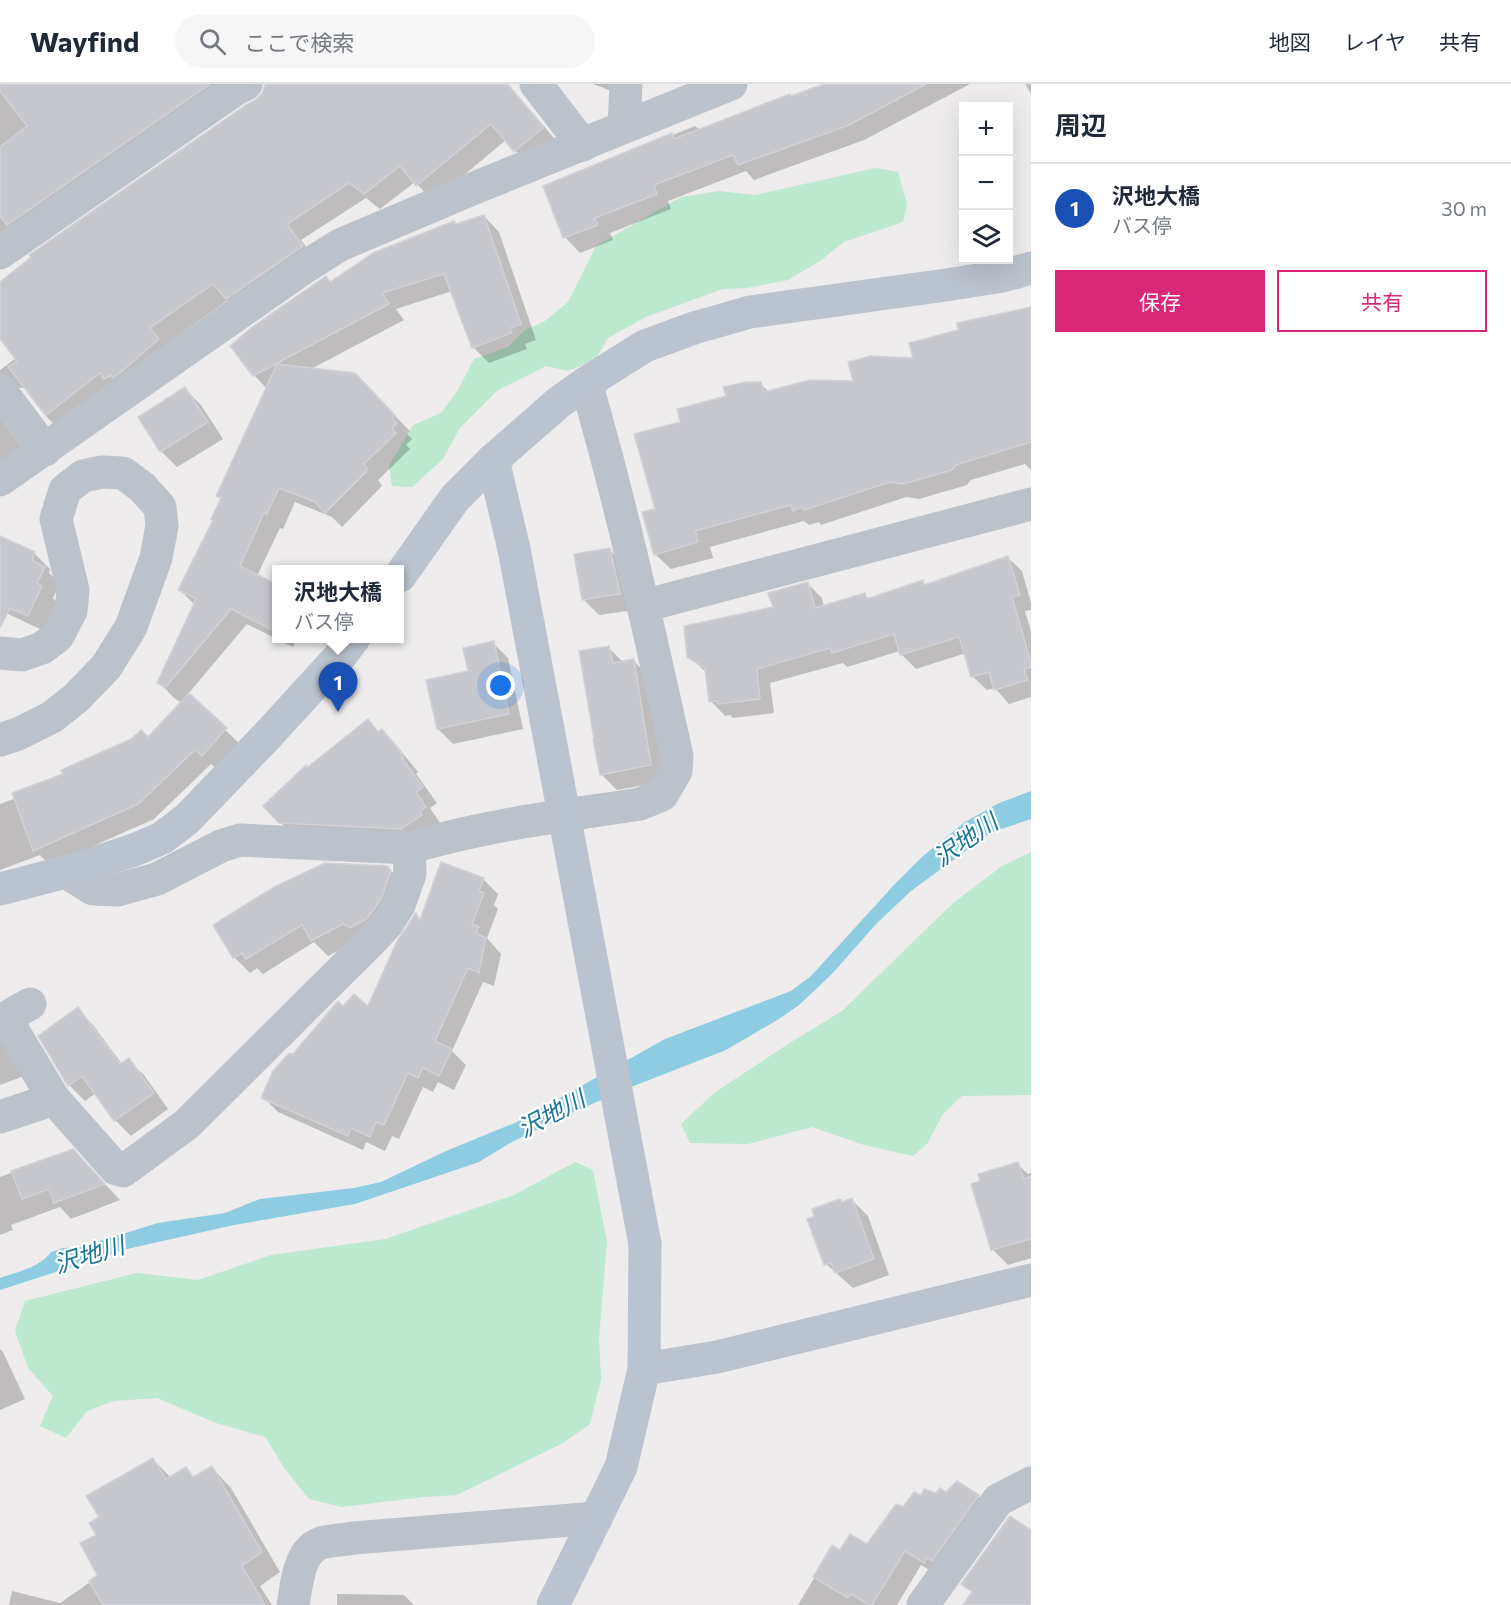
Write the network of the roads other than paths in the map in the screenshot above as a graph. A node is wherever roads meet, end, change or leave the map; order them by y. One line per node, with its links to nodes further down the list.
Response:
1 (246, 84): 7 (street)
2 (536, 84): 6 (street)
3 (626, 84): 5 (street)
4 (731, 84): 5 (street)
5 (624, 128): 6 (street)
6 (583, 144): 11 (street)
7 (0, 253)
8 (1031, 268): 9 (street)
9 (586, 383): 12 (street); 16 (street)
10 (0, 390): 11 (street)
11 (45, 450): 13 (street)
12 (493, 460): 15 (street); 27 (street, bridge)
13 (0, 480)
14 (1031, 504): 16 (street)
15 (404, 569)
16 (643, 606): 20 (street)
17 (351, 643): 21 (street)
18 (0, 653): 19 (street)
19 (0, 740)
20 (409, 848): 21 (street); 24 (street)
21 (66, 872): 22 (street)
22 (0, 889)
23 (30, 1004): 24 (street)
24 (54, 1099): 25 (street)
25 (0, 1117)
26 (1031, 1280): 27 (street)
27 (644, 1369): 29 (street)
28 (1031, 1483): 32 (street)
29 (596, 1518): 30 (street); 31 (street)
30 (293, 1605)
31 (553, 1605)
32 (923, 1605)

